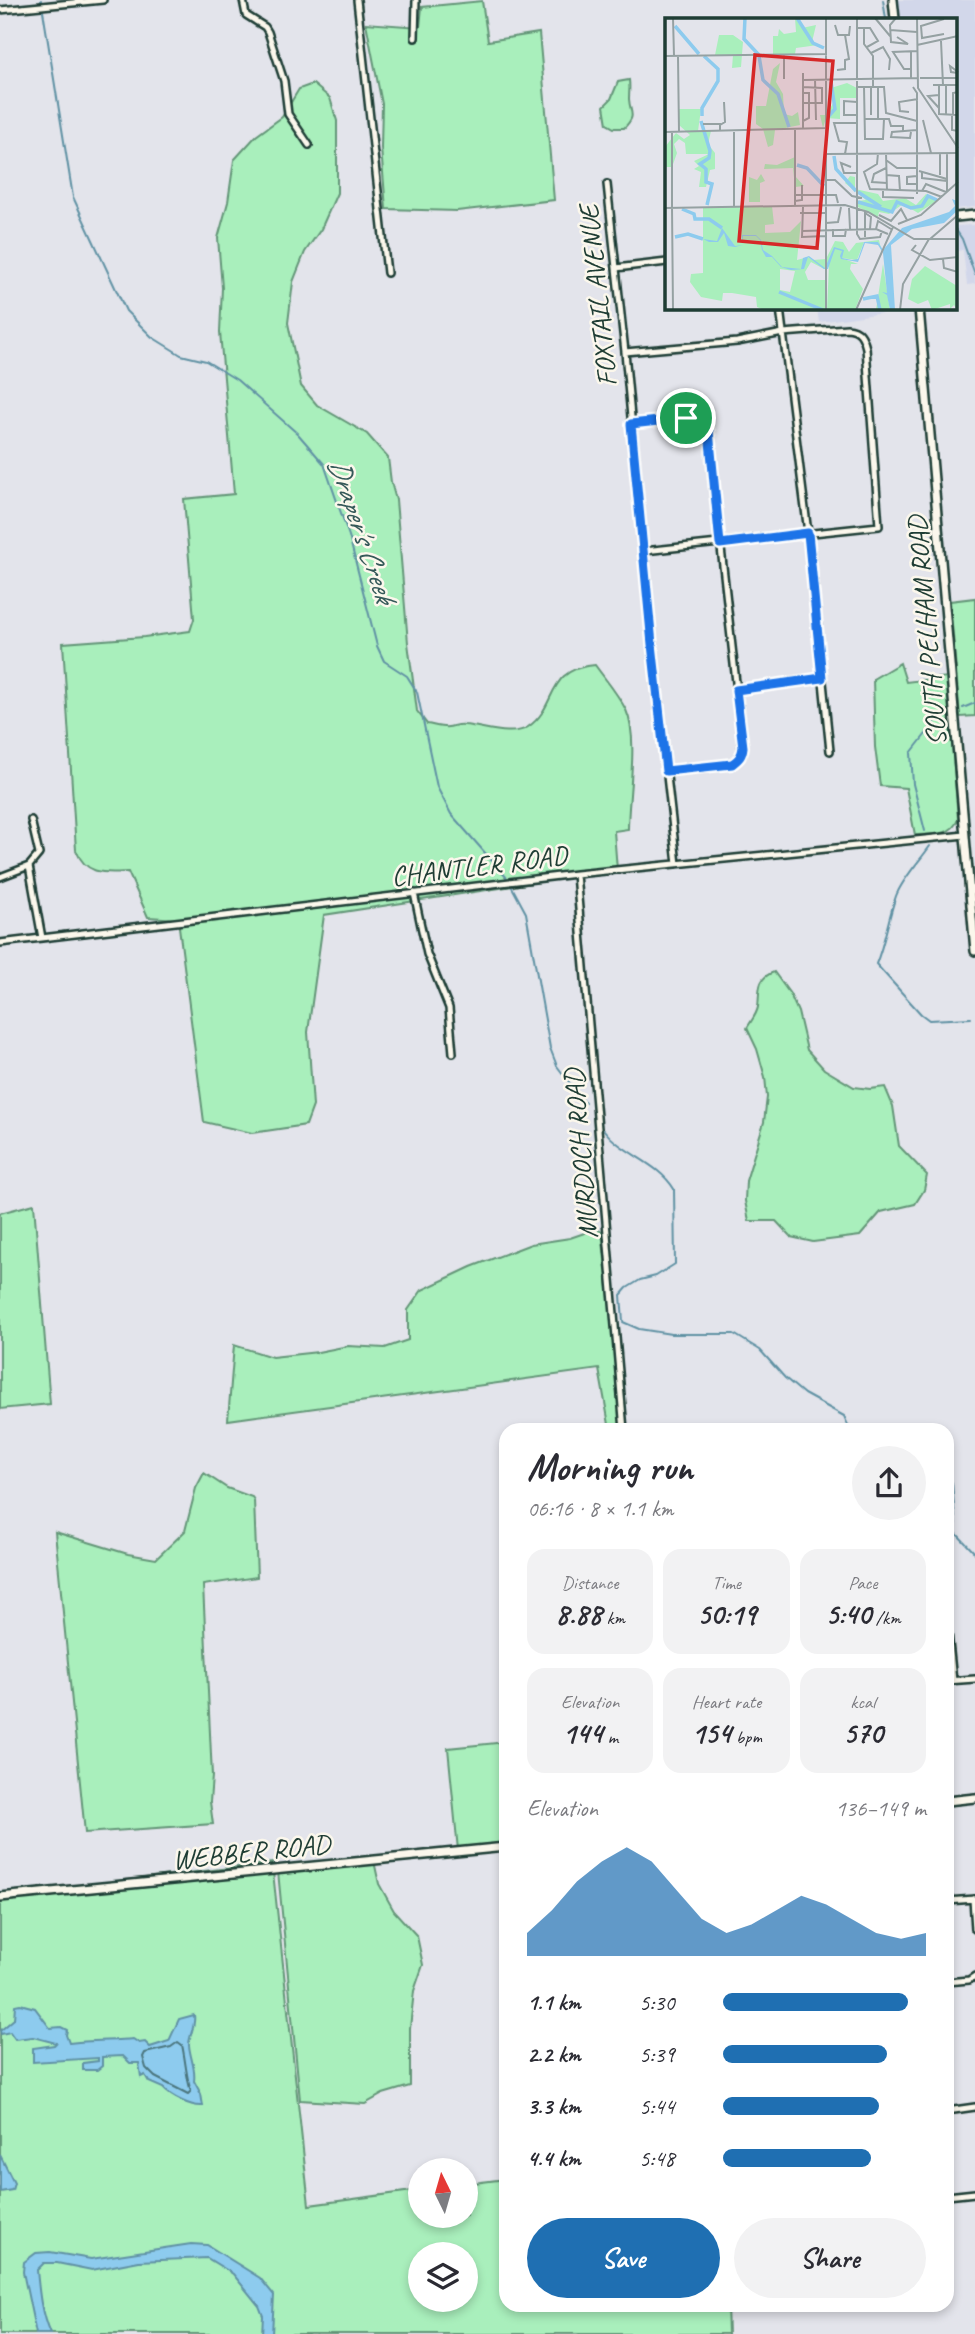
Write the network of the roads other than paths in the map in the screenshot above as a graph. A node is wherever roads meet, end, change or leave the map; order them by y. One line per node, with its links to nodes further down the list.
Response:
1 (103, 0): 6 (street)
2 (243, 0): 9 (street)
3 (357, 0): 13 (street)
4 (416, 0): 8 (street)
5 (893, 0): 7 (main road)
6 (0, 10)
7 (895, 18)
8 (415, 38)
9 (309, 145)
10 (607, 184): 12 (street, FOXTAIL AVENUE)
11 (665, 262): 12 (street)
12 (616, 268): 17 (street, FOXTAIL AVENUE)
13 (387, 273)
14 (780, 310): 16 (street)
15 (919, 310): 27 (main road, SOUTH PELHAM ROAD)
16 (783, 333): 17 (street); 19 (street); 19 (street)
17 (625, 352): 18 (street, FOXTAIL AVENUE)
18 (631, 424): 20 (street); 21 (street, FOXTAIL AVENUE)
19 (808, 533): 20 (street); 22 (street)
20 (720, 544): 21 (street); 23 (street)
21 (644, 551): 25 (street, FOXTAIL AVENUE)
22 (822, 678): 23 (street); 24 (street)
23 (736, 690): 25 (street)
24 (830, 751)
25 (666, 771): 28 (street, FOXTAIL AVENUE)
26 (31, 820): 29 (street)
27 (965, 835): 28 (street, CHANTLER ROAD); 35 (main road, SOUTH PELHAM ROAD)
28 (677, 864): 30 (street, CHANTLER ROAD)
29 (29, 866): 31 (street); 33 (street)
30 (576, 874): 32 (street, CHANTLER ROAD); 37 (street, MURDOCH ROAD)
31 (0, 877)
32 (414, 893): 33 (street, CHANTLER ROAD); 36 (street)
33 (42, 938): 34 (street, CHANTLER ROAD)
34 (0, 943)
35 (975, 951)
36 (453, 1053)
37 (623, 1423)
38 (975, 1679): 39 (street)
39 (954, 1681)
40 (975, 1798): 41 (main road)
41 (954, 1800)
42 (499, 1848): 43 (main road, WEBBER ROAD)
43 (0, 1897)
44 (974, 1899): 45 (street); 46 (street)
45 (954, 1900)
46 (975, 1929)
47 (975, 1976): 48 (street)
48 (954, 1981)
49 (975, 2107): 50 (street)
50 (954, 2110)
51 (975, 2193): 52 (street)
52 (954, 2195)

